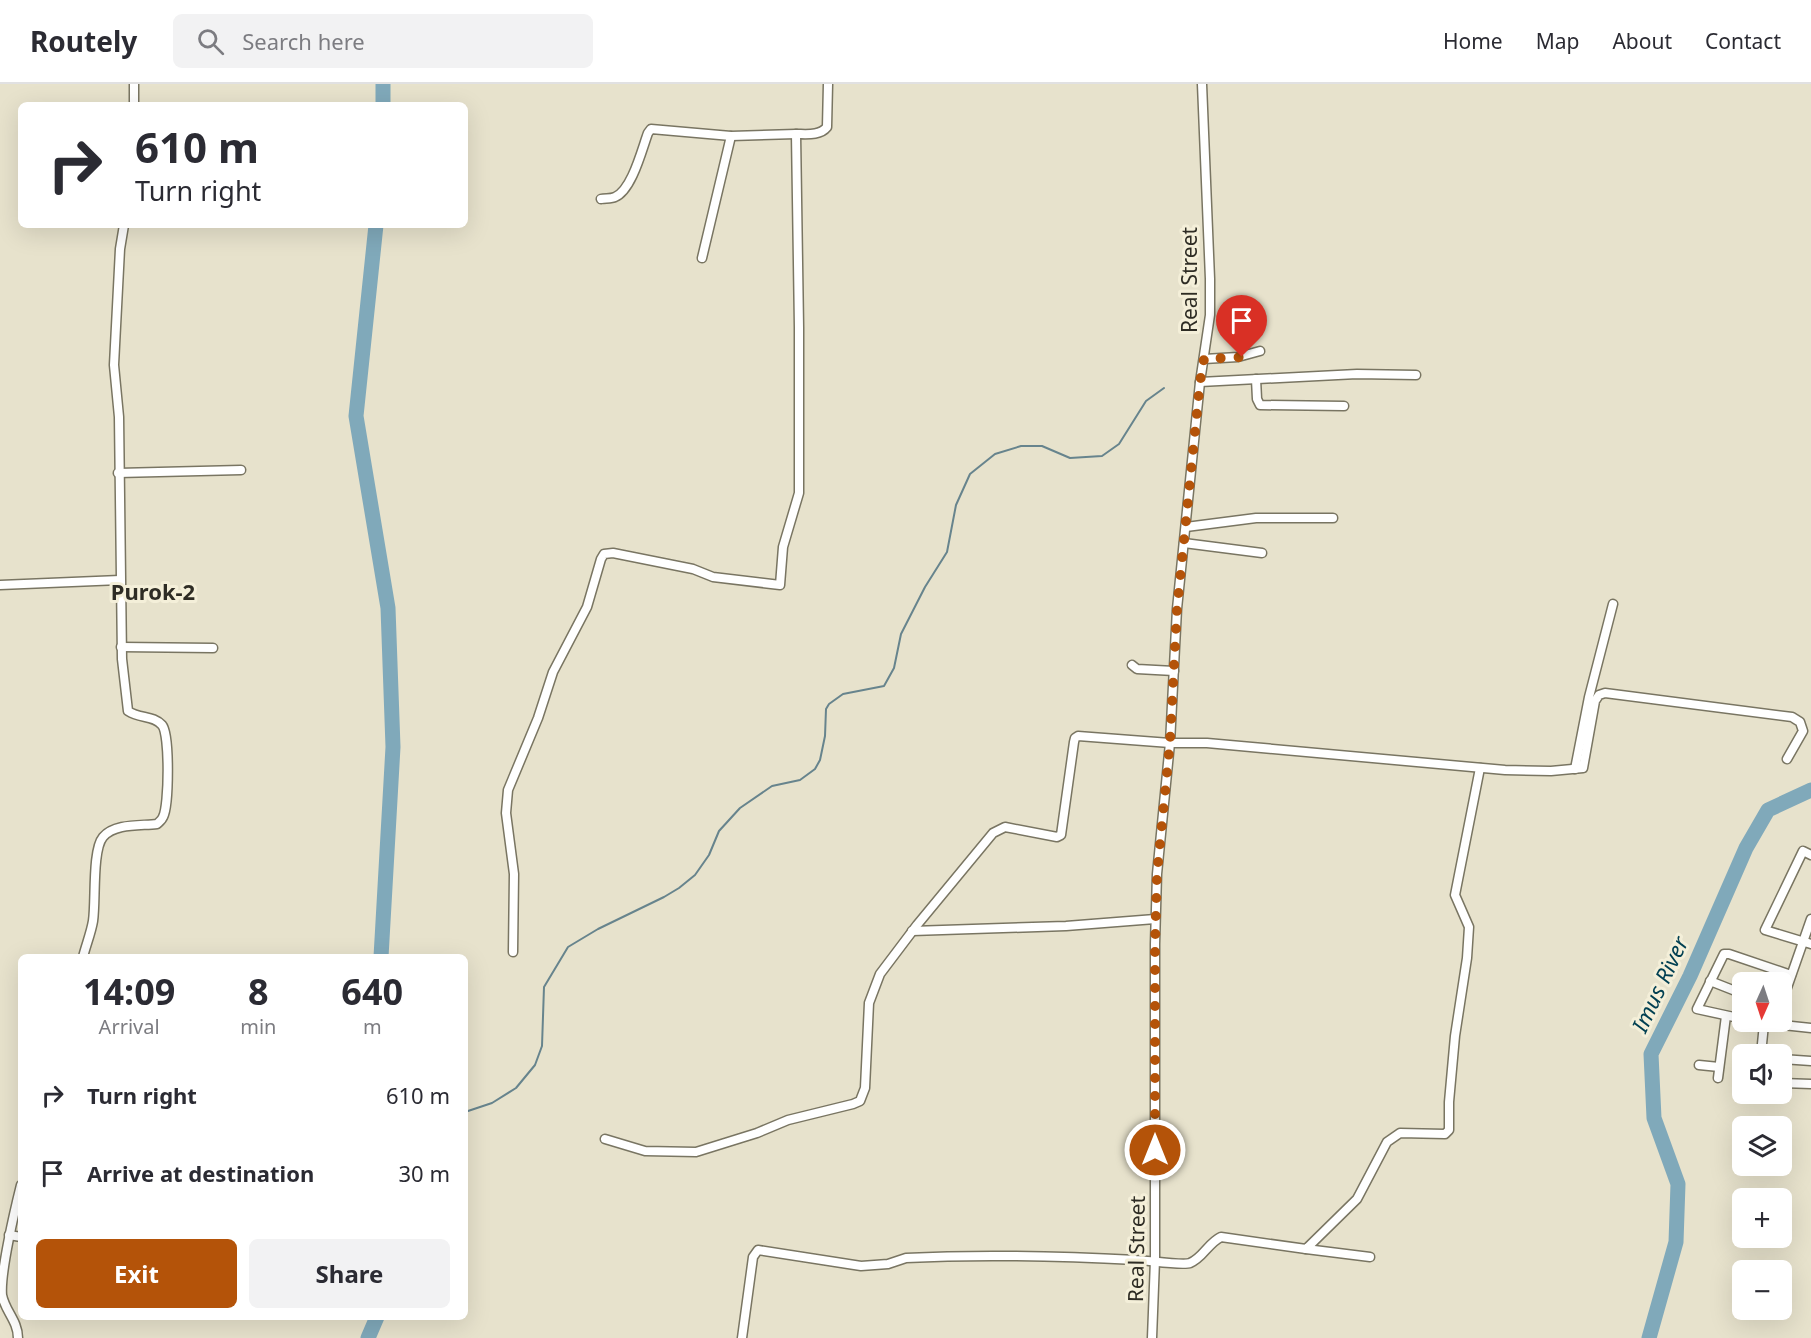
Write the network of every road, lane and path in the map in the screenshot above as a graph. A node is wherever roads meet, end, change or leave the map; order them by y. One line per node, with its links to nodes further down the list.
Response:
1 (134, 84): 4 (street)
2 (828, 84): 5 (street)
3 (1202, 84): 11 (street, Real Street)
4 (134, 102)
5 (796, 134): 6 (street); 38 (street)
6 (731, 136): 7 (street); 9 (street)
7 (601, 199)
8 (124, 228): 17 (street)
9 (702, 258)
10 (1260, 351): 11 (street)
11 (1204, 359): 14 (street, Real Street)
12 (1416, 375): 13 (street)
13 (1256, 379): 14 (street); 15 (street)
14 (1200, 382): 19 (street, Real Street)
15 (1344, 406)
16 (241, 470): 17 (street)
17 (118, 473): 22 (street)
18 (1333, 518): 19 (street)
19 (1186, 526): 20 (street, Real Street)
20 (1184, 543): 21 (street); 28 (street, Real Street)
21 (1262, 553)
22 (120, 580): 23 (street); 25 (street)
23 (0, 585)
24 (1612, 604): 32 (street)
25 (121, 647): 26 (street); 39 (street)
26 (213, 648)
27 (1132, 665): 28 (street)
28 (1174, 671): 29 (street, Real Street)
29 (1170, 742): 31 (street); 34 (street, Real Street); 36 (street)
30 (1786, 759): 32 (street)
31 (1480, 768): 32 (street); 59 (street)
32 (1575, 769)
33 (1811, 855): 37 (street)
34 (1155, 919): 36 (street); 61 (street, Real Street)
35 (1811, 919): 37 (street)
36 (912, 931): 55 (street)
37 (1807, 943): 41 (street)
38 (513, 952)
39 (84, 954)
40 (1782, 972): 42 (street)
41 (1792, 973)
42 (1710, 981): 43 (street); 44 (street)
43 (1732, 990)
44 (1726, 1016): 45 (street); 51 (street)
45 (1732, 1017)
46 (1792, 1024): 47 (street)
47 (1810, 1025)
48 (1792, 1060): 49 (street)
49 (1811, 1061)
50 (1699, 1065): 51 (street)
51 (1719, 1067): 52 (street)
52 (1718, 1078)
53 (1792, 1083): 54 (street)
54 (1811, 1084)
55 (605, 1139)
56 (18, 1198): 57 (street)
57 (9, 1235): 58 (street); 62 (street)
58 (18, 1236)
59 (1306, 1249): 60 (street); 61 (street)
60 (1370, 1257)
61 (1155, 1260): 63 (street); 64 (street, Real Street)
62 (18, 1338)
63 (742, 1338)
64 (1152, 1338)

